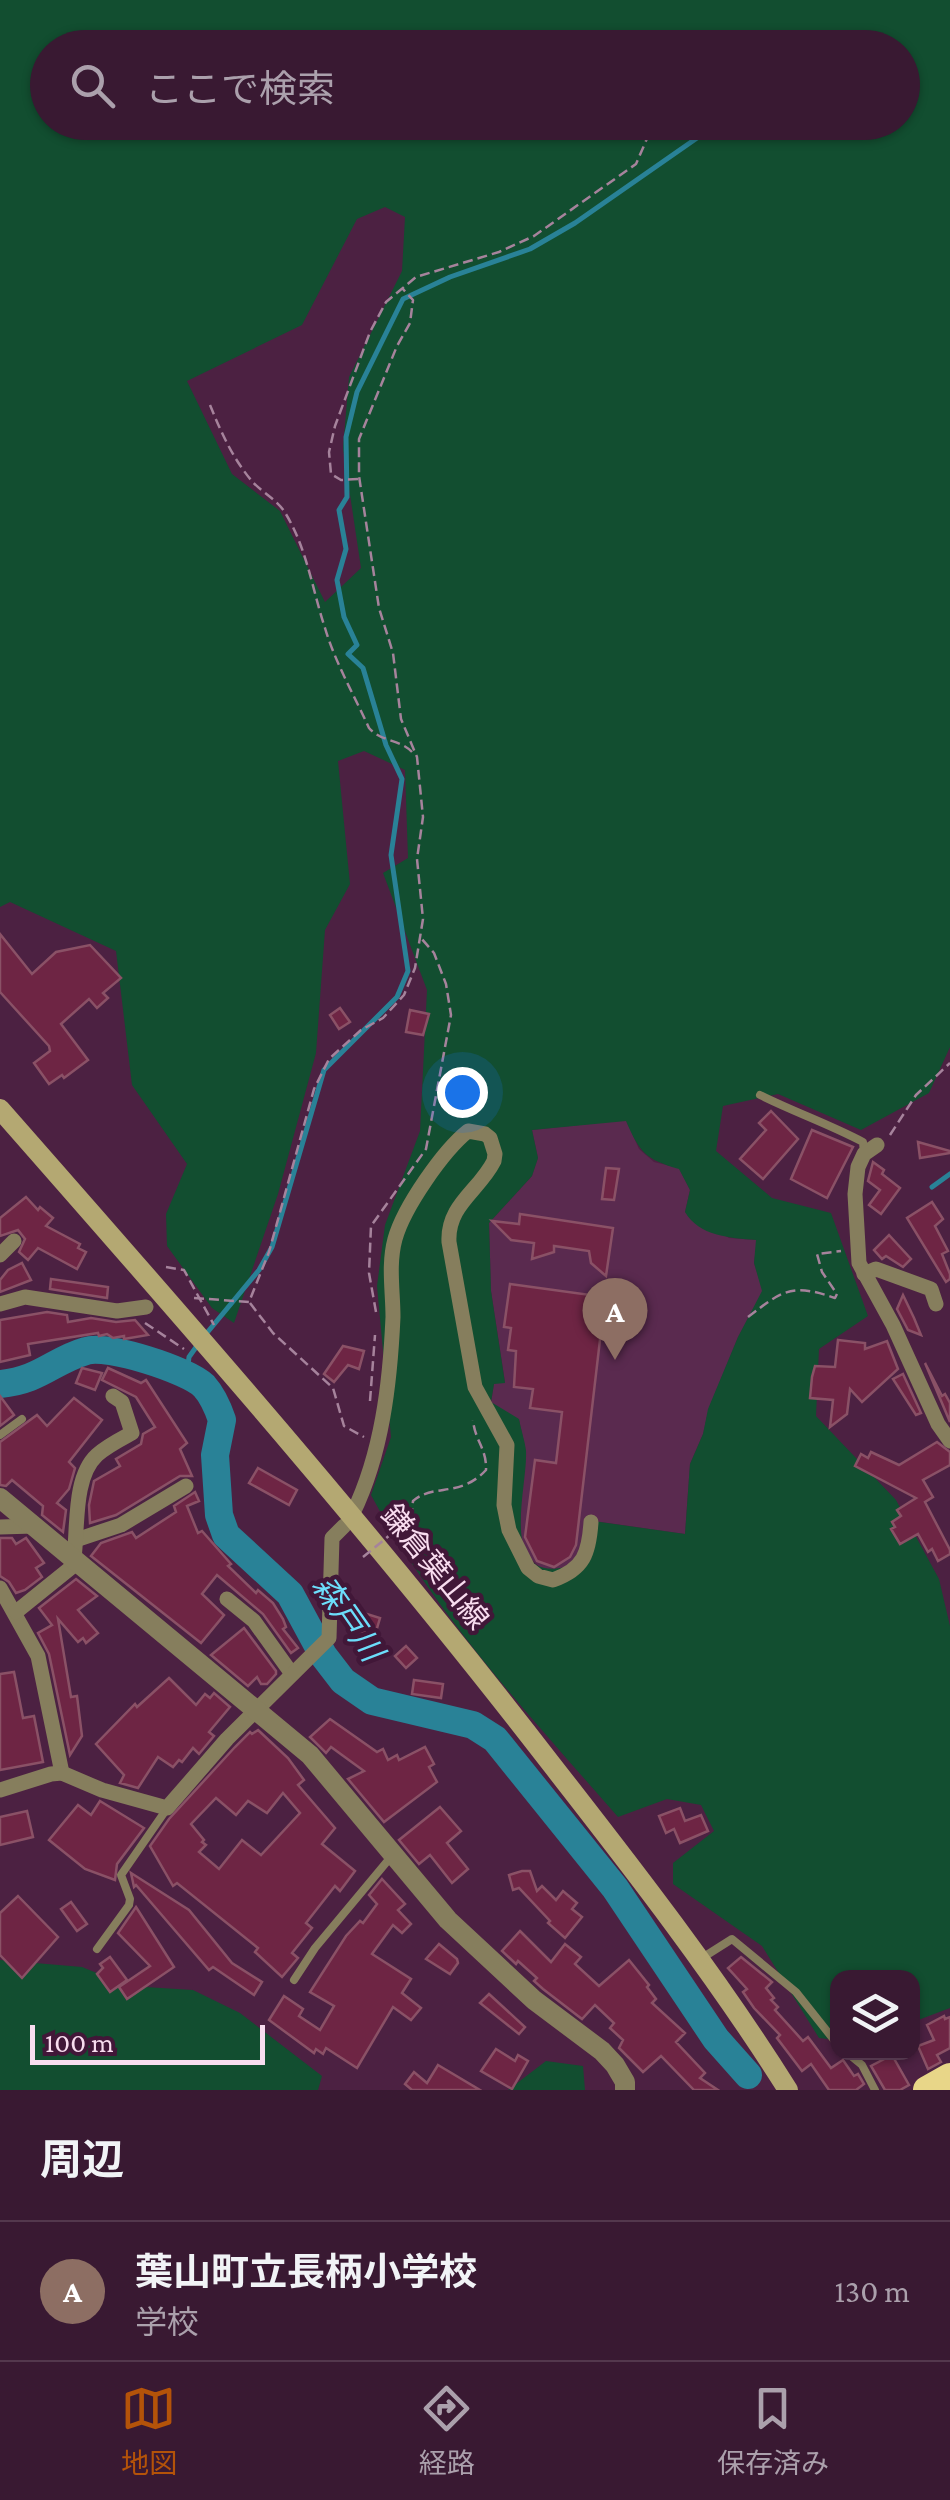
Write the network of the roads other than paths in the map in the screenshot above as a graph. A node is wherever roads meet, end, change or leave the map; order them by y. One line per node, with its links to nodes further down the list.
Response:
1 (760, 1095): 3 (lane)
2 (0, 1109): 16 (main road, 鎌倉葉山線)
3 (870, 1150): 6 (street)
4 (14, 1240): 5 (street)
5 (0, 1255)
6 (864, 1274): 8 (street); 13 (street)
7 (0, 1304): 9 (street)
8 (936, 1304)
9 (140, 1308)
10 (113, 1396): 20 (street)
11 (22, 1420): 12 (lane)
12 (0, 1435)
13 (950, 1441)
14 (186, 1486): 20 (street)
15 (0, 1498): 18 (street)
16 (348, 1520): 17 (street); 24 (street); 31 (main road, 鎌倉葉山線)
17 (591, 1522)
18 (34, 1526): 19 (street); 20 (street)
19 (0, 1527)
20 (76, 1553): 23 (street); 25 (street)
21 (0, 1588): 23 (street)
22 (227, 1599): 24 (street)
23 (16, 1612): 26 (street)
24 (292, 1674): 25 (street)
25 (258, 1711): 28 (street); 29 (street)
26 (62, 1773): 27 (street); 28 (street)
27 (0, 1790)
28 (167, 1808): 30 (lane)
29 (392, 1856): 32 (lane); 36 (street)
30 (98, 1949)
31 (698, 1960): 33 (lane); 37 (main road, 鎌倉葉山線)
32 (294, 1980)
33 (830, 2035)
34 (856, 2060): 38 (lane)
35 (950, 2077): 39 (highway)
36 (631, 2087)
37 (788, 2090)
38 (875, 2090)
39 (927, 2090)

